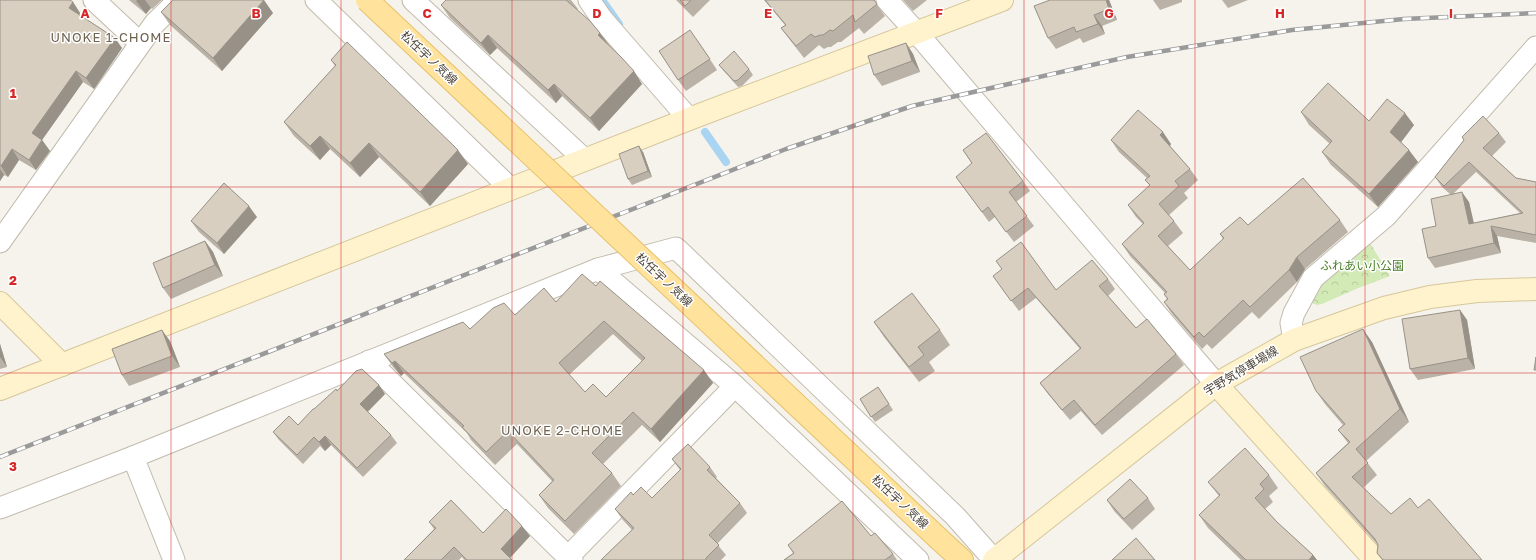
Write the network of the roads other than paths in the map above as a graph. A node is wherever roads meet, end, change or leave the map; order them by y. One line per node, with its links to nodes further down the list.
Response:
1 (94, 0): 10 (street)
2 (179, 0): 10 (street)
3 (316, 0): 14 (street)
4 (367, 0): 30 (main road, 松任宇ノ気線, bridge)
5 (413, 0): 13 (street)
6 (589, 0): 12 (street)
7 (887, 0): 9 (street)
8 (1002, 0): 9 (street)
9 (917, 33): 12 (street); 22 (street)
10 (140, 43): 15 (street)
11 (1536, 47): 19 (street)
12 (689, 119): 13 (street)
13 (585, 160): 14 (street)
14 (511, 189): 21 (street)
15 (0, 242)
16 (598, 269): 20 (street); 23 (street); 31 (street)
17 (1536, 289): 19 (street, 宇野気停車場線)
18 (0, 303): 21 (street)
19 (1294, 340): 22 (street, 宇野気停車場線)
20 (369, 362): 25 (street); 27 (street)
21 (62, 364): 24 (street)
22 (1216, 384): 31 (street, 宇野気停車場線); 32 (street)
23 (735, 386): 27 (street); 29 (street)
24 (0, 389)
25 (133, 457): 26 (street); 28 (street)
26 (0, 508)
27 (570, 558)
28 (174, 560)
29 (918, 560)
30 (962, 560)
31 (994, 560)
32 (1375, 560)

